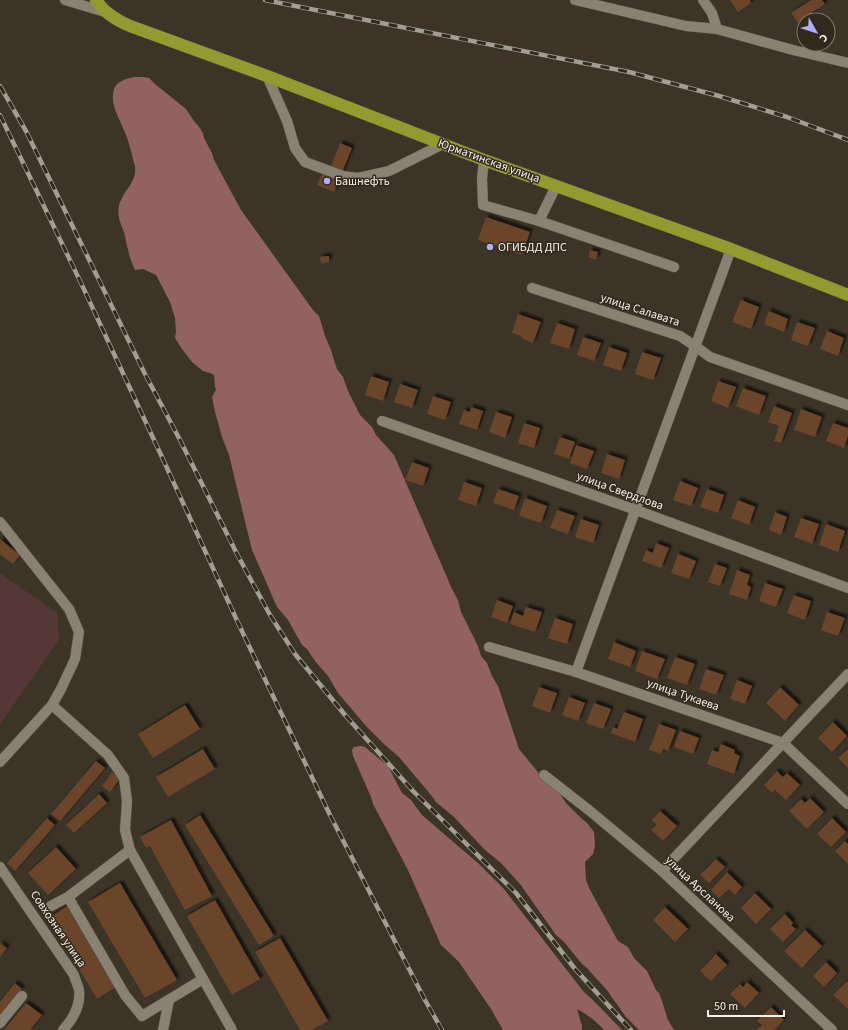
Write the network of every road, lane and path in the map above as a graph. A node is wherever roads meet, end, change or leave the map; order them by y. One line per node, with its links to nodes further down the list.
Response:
1 (65, 0): 5 (street)
2 (96, 0): 5 (main road)
3 (575, 0): 6 (street)
4 (703, 0): 6 (street)
5 (105, 12): 8 (main road, Юрматинская улица)
6 (717, 29): 7 (street)
7 (848, 63)
8 (267, 76): 9 (main road, Юрматинская улица); 9 (street)
9 (443, 144): 10 (main road, Юрматинская улица)
10 (484, 160): 11 (main road, Юрматинская улица); 12 (street)
11 (556, 186): 12 (street); 13 (main road, Юрматинская улица)
12 (539, 221): 14 (street)
13 (731, 250): 16 (main road, Юрматинская улица); 17 (street)
14 (674, 267)
15 (532, 288): 17 (street, улица Салавата)
16 (848, 295)
17 (695, 346): 18 (street, улица Салавата); 20 (street)
18 (848, 405)
19 (382, 421): 20 (street, улица Свердлова)
20 (636, 510): 22 (street, улица Свердлова); 24 (street)
21 (0, 522): 26 (street)
22 (848, 588)
23 (489, 647): 24 (street, улица Тукаева)
24 (576, 672): 27 (street, улица Тукаева)
25 (848, 674): 27 (street)
26 (52, 705): 28 (street); 31 (street)
27 (783, 743): 30 (street, улица Тукаева); 33 (street)
28 (0, 762)
29 (544, 775): 33 (street, улица Арсланова)
30 (848, 804)
31 (130, 850): 34 (street); 36 (street)
32 (0, 867): 40 (street, Совхозная улица)
33 (662, 871): 43 (street, улица Арсланова)
34 (68, 897): 35 (street); 38 (street)
35 (51, 906)
36 (203, 979): 38 (street); 42 (street)
37 (22, 996): 39 (street)
38 (169, 1000): 41 (street)
39 (0, 1023)
40 (63, 1030)
41 (163, 1030)
42 (232, 1030)
43 (832, 1030)

